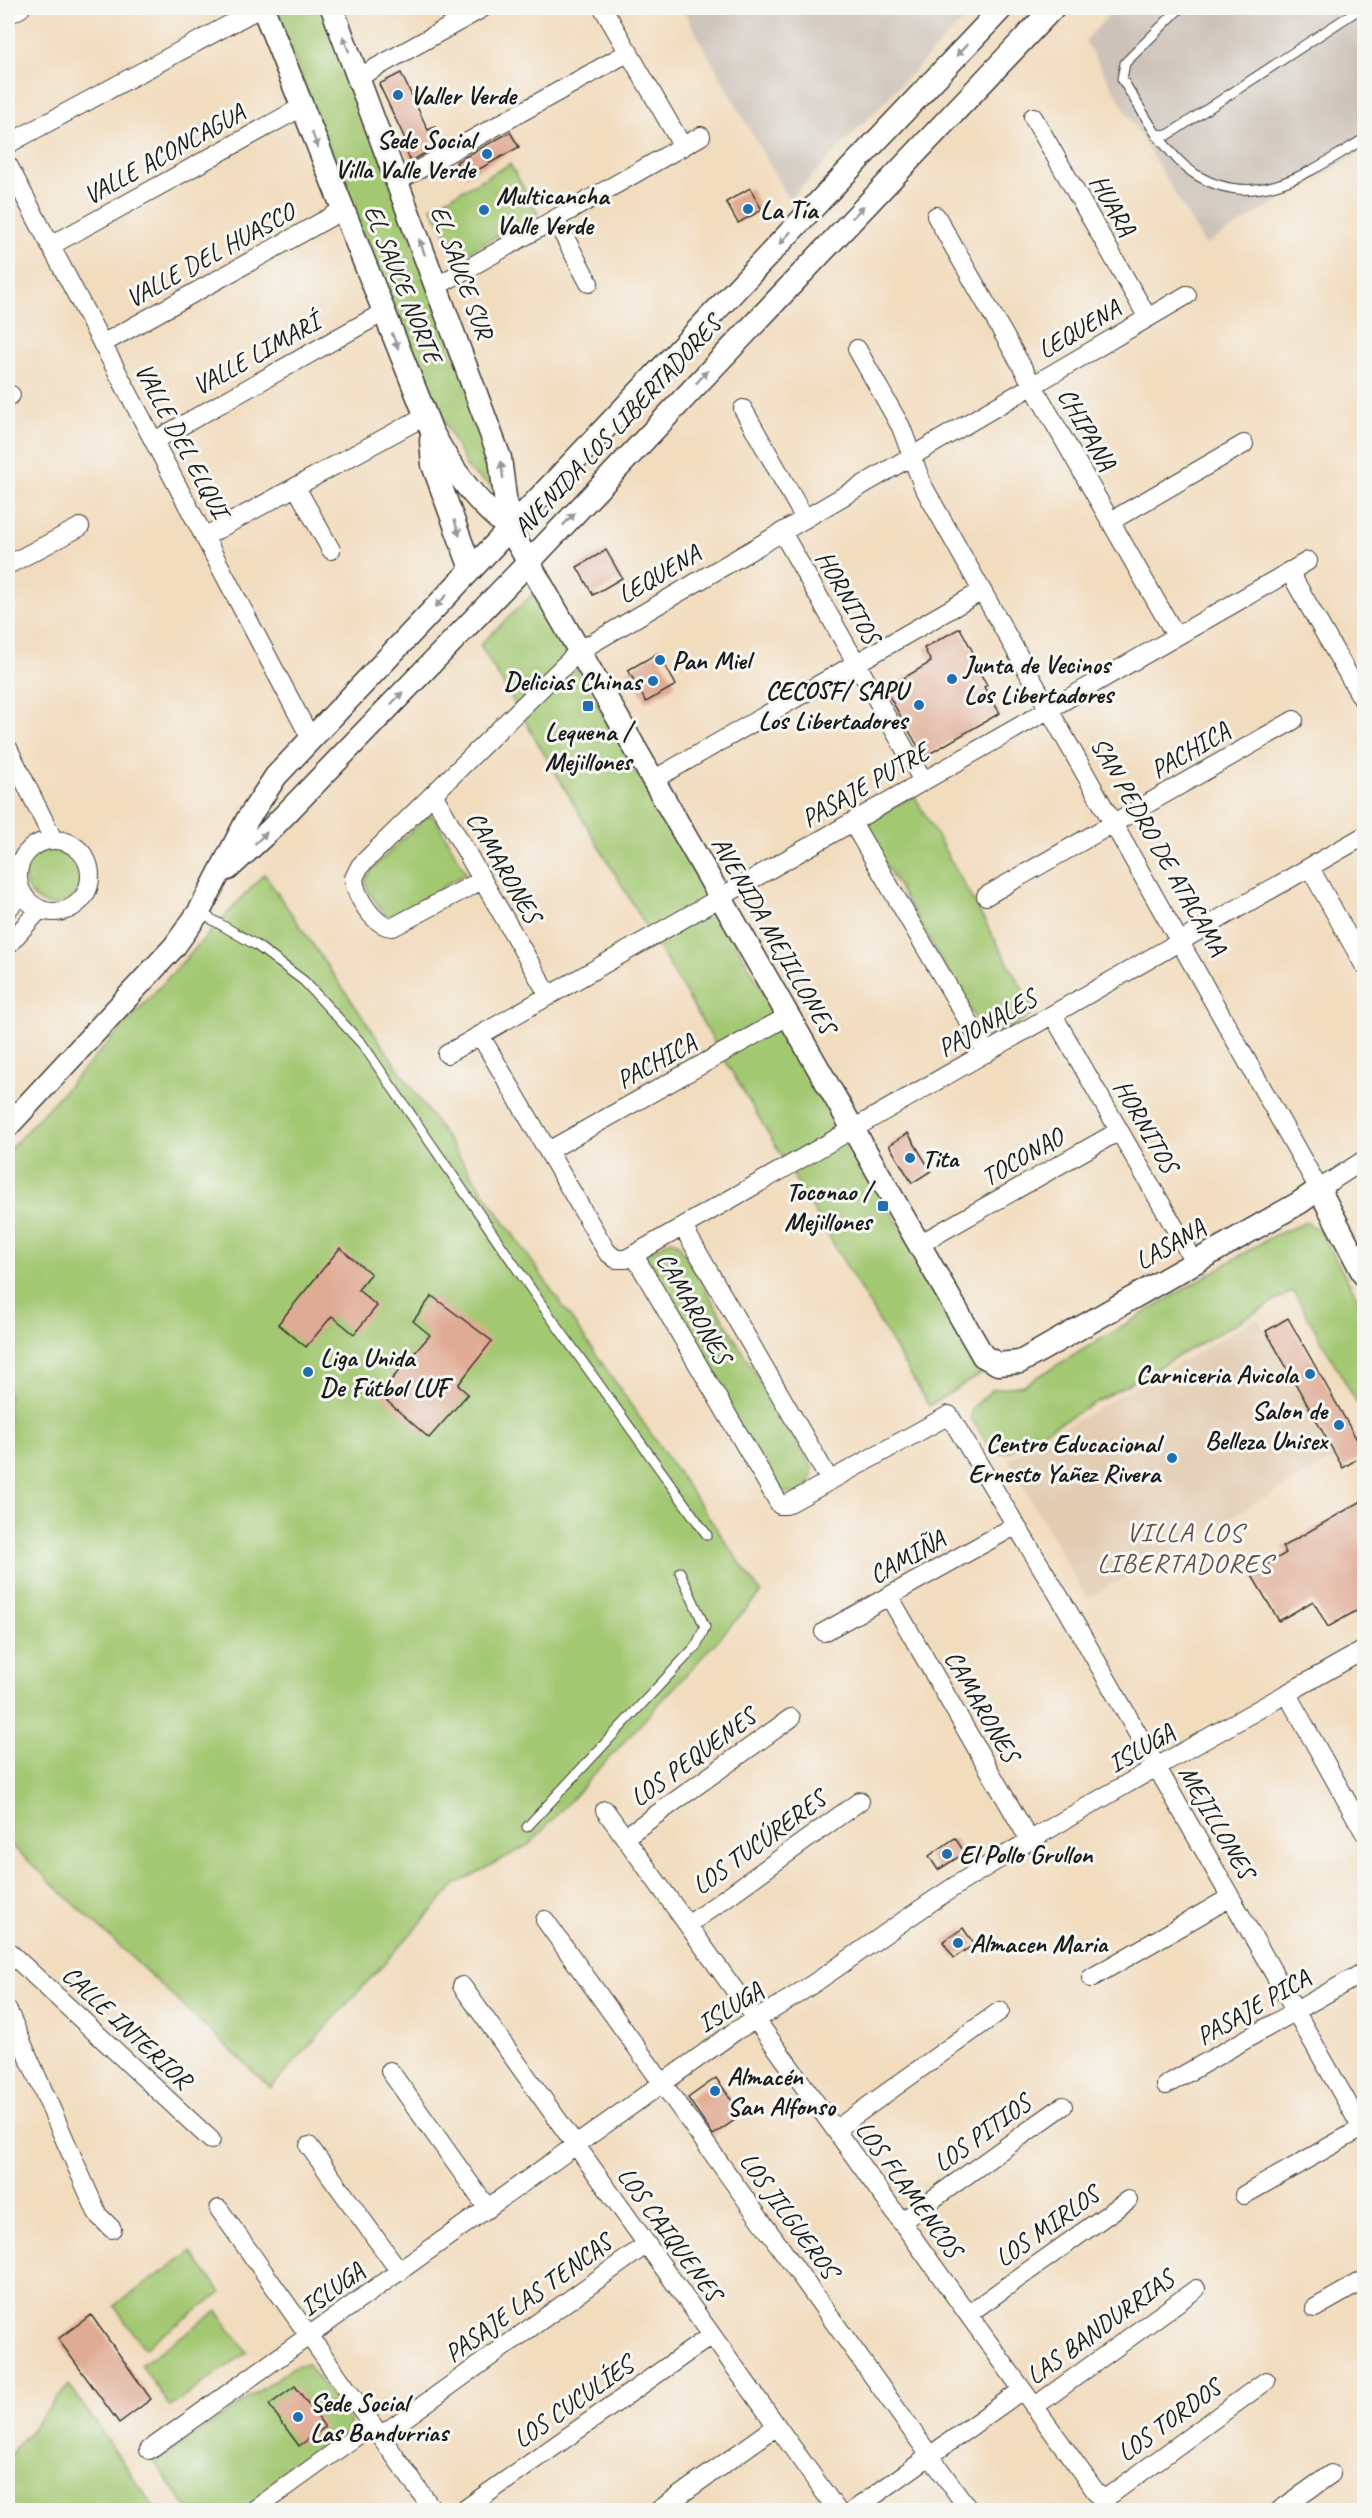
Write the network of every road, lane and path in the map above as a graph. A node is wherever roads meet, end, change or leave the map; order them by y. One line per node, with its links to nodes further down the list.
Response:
1 (21, 8): 10 (street)
2 (262, 8): 13 (street, EL SAUCE NORTE); 18 (street)
3 (332, 8): 12 (street, EL SAUCE SUR, one-way to 3)
4 (483, 8): 12 (street)
5 (603, 8): 11 (street)
6 (1002, 8): 43 (street, AVENIDA LOS LIBERTADORES, one-way to 43)
7 (1053, 8): 48 (street, AVENIDA LOS LIBERTADORES, one-way to 7)
8 (1180, 8): 15 (lane)
9 (1361, 8): 15 (lane)
10 (8, 15)
11 (629, 52): 19 (street); 21 (street)
12 (359, 77): 21 (street, EL SAUCE SUR)
13 (302, 107): 22 (street, EL SAUCE NORTE, one-way to 22); 25 (street, VALLE ACONCAGUA)
14 (1033, 117): 30 (street, HUARA)
15 (1156, 134): 17 (lane)
16 (701, 136): 19 (street)
17 (1365, 139)
18 (8, 144)
19 (683, 147): 24 (street)
20 (8, 165): 25 (street, VALLE DEL ELQUI)
21 (398, 181): 27 (street, EL SAUCE SUR, one-way to 21)
22 (343, 210): 29 (street, EL SAUCE NORTE); 31 (street, VALLE DEL HUASCO)
23 (936, 216): 33 (street, CHIPANA)
24 (555, 219): 26 (street); 27 (street)
25 (50, 246): 31 (street, VALLE DEL ELQUI)
26 (589, 283)
27 (437, 286): 43 (street, EL SAUCE SUR, one-way to 27)
28 (1187, 295): 30 (street, LEQUENA)
29 (384, 312): 35 (street, EL SAUCE NORTE, one-way to 35); 36 (street, VALLE LIMARÍ)
30 (1148, 318): 33 (street, LEQUENA)
31 (102, 344): 36 (street, VALLE DEL ELQUI)
32 (856, 349): 38 (street, SAN PEDRO DE ATACAMA)
33 (1033, 385): 38 (street, LEQUENA); 41 (street, CHIPANA)
34 (743, 409): 40 (street)
35 (428, 424): 39 (street); 43 (street, EL SAUCE NORTE); 50 (street, one-way to 50)
36 (154, 441): 45 (street, VALLE DEL ELQUI)
37 (1244, 444): 41 (street)
38 (911, 456): 40 (street, LEQUENA); 52 (street, SAN PEDRO DE ATACAMA)
39 (296, 487): 45 (street); 46 (street)
40 (805, 519): 44 (street, LEQUENA)
41 (1111, 521): 53 (street, CHIPANA)
42 (80, 527): 49 (street)
43 (509, 528): 48 (street, AVENIDA MEJILLONES); 50 (street, AVENIDA LOS LIBERTADORES)
44 (782, 532): 54 (street, LEQUENA); 55 (street, HORNITOS)
45 (204, 537): 59 (street, VALLE DEL ELQUI)
46 (331, 550)
47 (1308, 561): 51 (street, PASAJE PUTRE)
48 (529, 562): 54 (street, AVENIDA MEJILLONES); 69 (street, AVENIDA LOS LIBERTADORES, one-way to 48)
49 (8, 565)
50 (471, 569): 59 (street, AVENIDA LOS LIBERTADORES, one-way to 59)
51 (1288, 572): 53 (street, PASAJE PUTRE); 56 (street)
52 (982, 591): 55 (street); 57 (street, SAN PEDRO DE ATACAMA)
53 (1176, 636): 57 (street, PASAJE PUTRE)
54 (579, 651): 61 (street, AVENIDA MEJILLONES); 63 (street, LEQUENA)
55 (856, 663): 61 (street); 62 (street, HORNITOS)
56 (1365, 702)
57 (1049, 709): 62 (street, PASAJE PUTRE); 65 (street, SAN PEDRO DE ATACAMA)
58 (1294, 720): 65 (street, PACHICA)
59 (311, 739): 69 (street, AVENIDA LOS LIBERTADORES)
60 (8, 748): 67 (street)
61 (653, 780): 73 (street, AVENIDA MEJILLONES)
62 (923, 781): 64 (street, PASAJE PUTRE)
63 (433, 794): 70 (street, CAMARONES); 70 (street, LEQUENA)
64 (852, 822): 73 (street, PASAJE PUTRE); 84 (street)
65 (1114, 824): 72 (street, PACHICA); 77 (street, SAN PEDRO DE ATACAMA)
66 (1365, 836): 68 (street, PAJONALES)
67 (53, 839): 71 (street); 75 (street)
68 (1310, 868): 77 (street, PAJONALES); 79 (street)
69 (219, 878): 76 (street, AVENIDA LOS LIBERTADORES)
70 (482, 880): 80 (street, CAMARONES)
71 (22, 893): 74 (street); 75 (street)
72 (986, 896)
73 (720, 898): 80 (street, PASAJE PUTRE); 82 (street, AVENIDA MEJILLONES)
74 (8, 909)
75 (40, 909): 78 (street)
76 (199, 912): 86 (street, AVENIDA LOS LIBERTADORES); 100 (lane)
77 (1181, 942): 81 (street, PAJONALES); 91 (street, SAN PEDRO DE ATACAMA)
78 (8, 945)
79 (1365, 965)
80 (549, 996): 83 (street, PASAJE PUTRE)
81 (1053, 1015): 84 (street, PAJONALES); 88 (street, HORNITOS)
82 (788, 1016): 87 (street, AVENIDA MEJILLONES); 89 (street, PACHICA)
83 (480, 1035): 85 (street, PASAJE PUTRE); 89 (street, CAMARONES)
84 (987, 1053): 87 (street, PAJONALES)
85 (447, 1054)
86 (8, 1126)
87 (853, 1130): 92 (street, PAJONALES); 93 (street, AVENIDA MEJILLONES)
88 (1119, 1131): 93 (street, TOCONAO); 95 (street, HORNITOS)
89 (548, 1151): 94 (street, CAMARONES)
90 (1365, 1160): 91 (street, LASANA)
91 (1319, 1189): 95 (street, LASANA); 96 (street, SAN PEDRO DE ATACAMA)
92 (683, 1227): 94 (street, PAJONALES); 98 (street, CAMARONES)
93 (918, 1245): 97 (street, AVENIDA MEJILLONES)
94 (634, 1255): 98 (street, CAMARONES)
95 (1195, 1263): 97 (street, LASANA)
96 (1365, 1275)
97 (998, 1364)
98 (830, 1481): 99 (street, MEJILLONES)
99 (1015, 1526): 102 (street, CAMIÑA); 107 (street, MEJILLONES)
100 (707, 1535)
101 (680, 1572): 111 (lane)
102 (889, 1596): 103 (street, CAMIÑA); 113 (street, CAMARONES)
103 (824, 1632)
104 (1365, 1650): 105 (street, ISLUGA)
105 (1287, 1694): 107 (street, ISLUGA); 110 (street)
106 (791, 1718): 112 (street, LOS PEQUENES)
107 (1157, 1767): 113 (street, ISLUGA); 114 (street, MEJILLONES)
108 (860, 1801): 116 (street, LOS TUCÚRERES)
109 (605, 1810): 112 (street, LOS FLAMENCOS)
110 (1363, 1826)
111 (526, 1827)
112 (625, 1837): 116 (street, LOS FLAMENCOS)
113 (1030, 1841): 124 (street, ISLUGA)
114 (1231, 1897): 119 (street); 122 (street, MEJILLONES)
115 (545, 1920): 126 (street, LOS JILGUEROS)
116 (688, 1925): 124 (street, LOS FLAMENCOS)
117 (8, 1951): 131 (street, CALLE INTERIOR)
118 (1365, 1972): 122 (street, PASAJE PICA)
119 (1091, 1978)
120 (462, 1986): 133 (street, LOS CAIQUENES)
121 (8, 2010): 139 (street)
122 (1296, 2011): 127 (street, PASAJE PICA); 129 (street, MEJILLONES)
123 (1000, 2012): 130 (street)
124 (756, 2020): 126 (street, ISLUGA); 130 (street, LOS FLAMENCOS)
125 (390, 2072): 137 (street)
126 (663, 2083): 133 (street, ISLUGA); 154 (street, LOS JILGUEROS)
127 (1166, 2085)
128 (1063, 2106): 138 (street, LOS PITIOS)
129 (1364, 2129): 134 (street)
130 (835, 2130): 138 (street, LOS FLAMENCOS)
131 (211, 2140)
132 (309, 2145): 141 (street)
133 (575, 2146): 137 (street, ISLUGA); 140 (street, LOS CAIQUENES)
134 (1244, 2196)
135 (1128, 2200): 145 (street, LOS MIRLOS)
136 (219, 2209): 147 (street)
137 (488, 2209): 141 (street, ISLUGA)
138 (901, 2222): 145 (street, LOS FLAMENCOS)
139 (112, 2229)
140 (646, 2244): 146 (street, LOS CAIQUENES); 152 (street, PASAJE LAS TENCAS)
141 (400, 2272): 147 (street, ISLUGA)
142 (1365, 2280): 144 (street)
143 (1196, 2289): 150 (street, LAS BANDURRIAS)
144 (1315, 2308)
145 (968, 2314): 149 (street, LOS FLAMENCOS)
146 (712, 2335): 151 (street, LOS CAIQUENES); 159 (street, LOS CUCULÍES)
147 (309, 2337): 152 (street); 153 (street, ISLUGA)
148 (1266, 2381): 156 (street, LOS TORDOS)
149 (1022, 2390): 150 (street, LOS FLAMENCOS); 154 (street, LAS BANDURRIAS)
150 (1034, 2407): 156 (street, LOS FLAMENCOS)
151 (777, 2426): 160 (street); 161 (street, LOS CAIQUENES)
152 (376, 2430): 157 (street, PASAJE LAS TENCAS); 158 (street)
153 (149, 2450)
154 (930, 2456): 162 (street, LAS BANDURRIAS); 163 (street, LOS JILGUEROS)
155 (1331, 2474): 164 (street)
156 (1105, 2506)
157 (254, 2511)
158 (433, 2511)
159 (464, 2511)
160 (659, 2511)
161 (837, 2511)
162 (854, 2511)
163 (969, 2511)
164 (1281, 2511)

